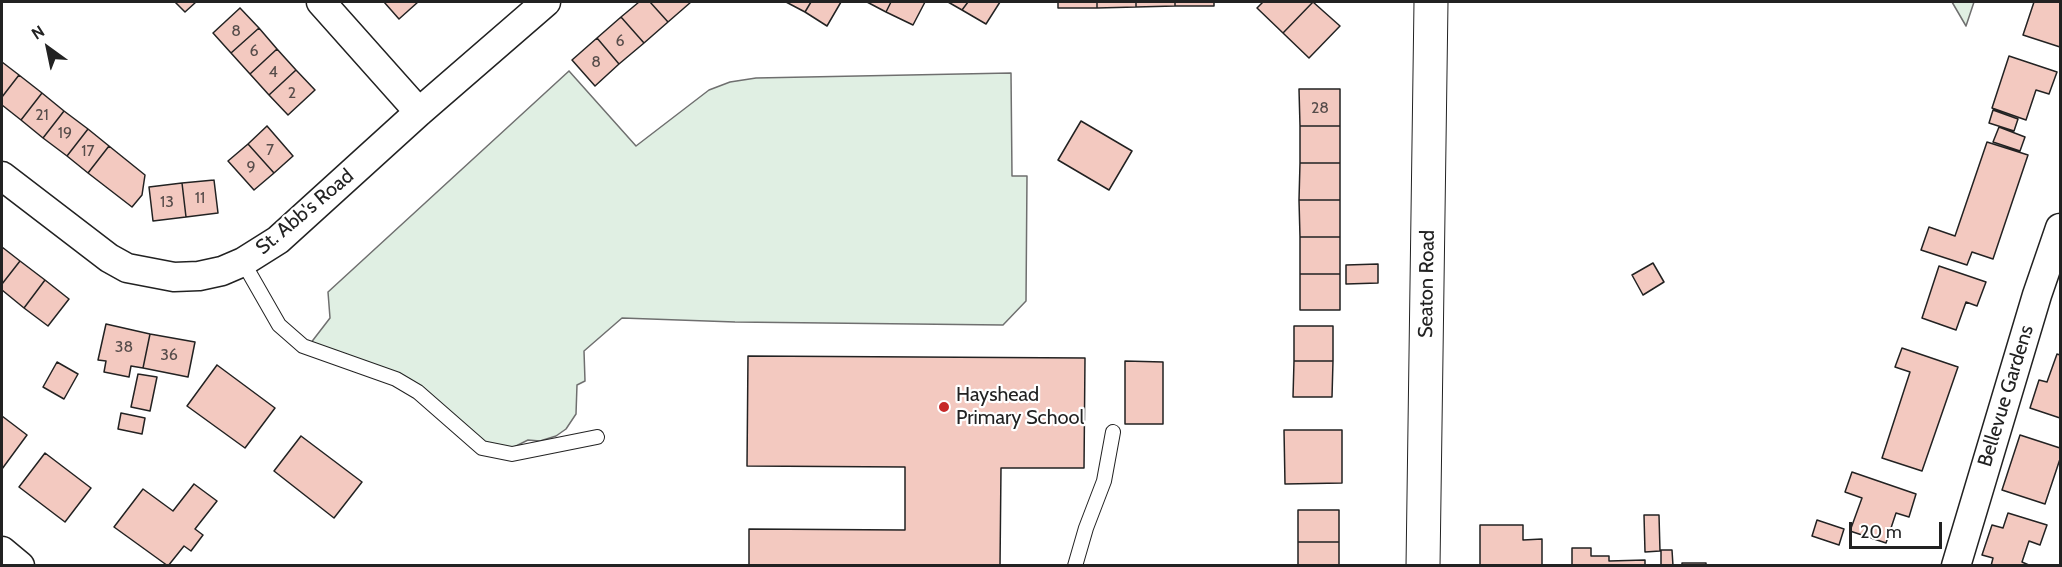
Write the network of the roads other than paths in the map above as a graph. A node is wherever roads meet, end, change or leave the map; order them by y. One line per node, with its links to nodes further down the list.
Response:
1 (321, 2): 4 (street)
2 (546, 2): 4 (street, St. Abb's Road)
3 (1431, 2): 14 (street, Seaton Road)
4 (419, 112): 7 (street, St. Abb's Road)
5 (2, 176): 7 (street, St. Abb's Road)
6 (2061, 228): 8 (street, Bellevue Gardens)
7 (243, 262): 10 (lane)
8 (2049, 299): 15 (street, Bellevue Gardens)
9 (1113, 432): 13 (lane)
10 (597, 437)
11 (2, 551): 12 (street)
12 (20, 566)
13 (1075, 566)
14 (1423, 566)
15 (1956, 566)

